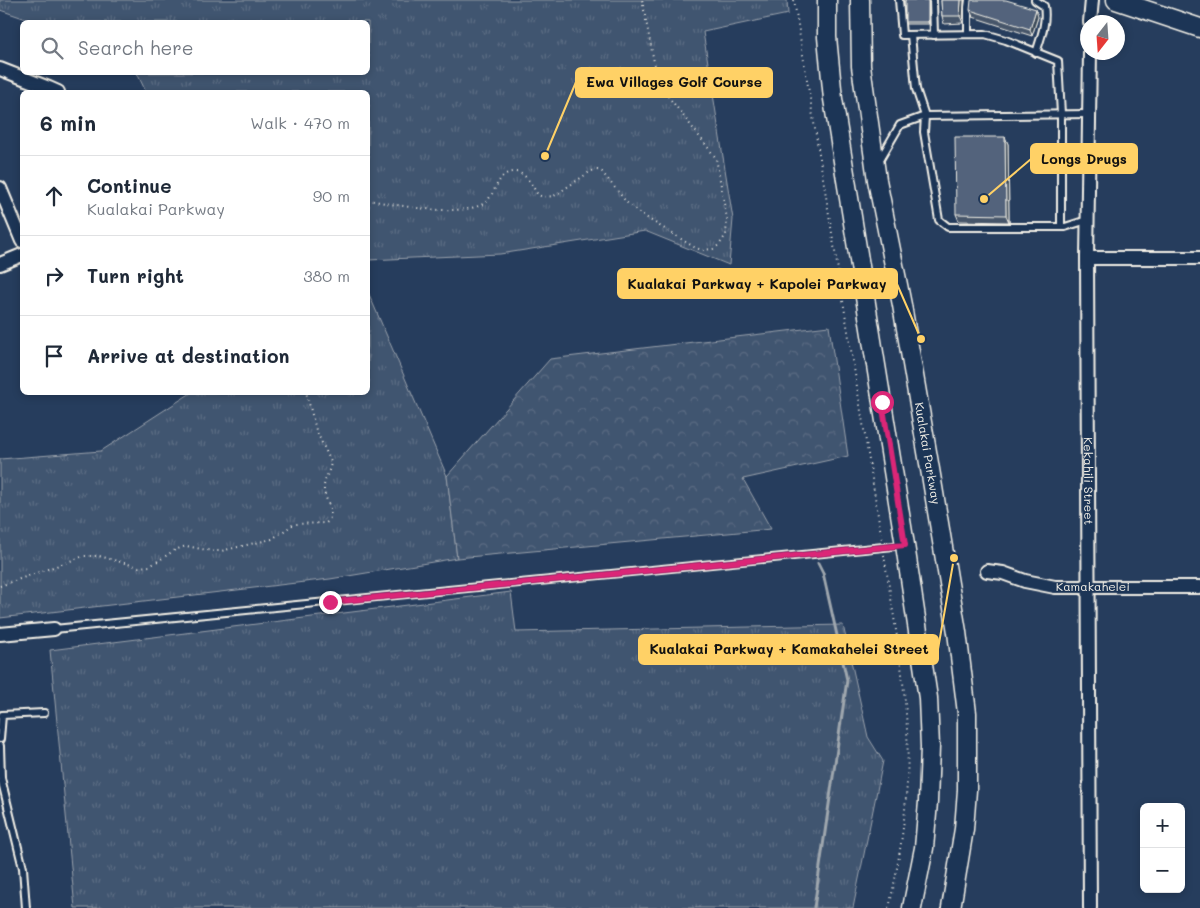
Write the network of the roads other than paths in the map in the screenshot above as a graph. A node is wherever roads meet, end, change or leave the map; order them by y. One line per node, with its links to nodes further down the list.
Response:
1 (827, 0): 30 (main road)
2 (860, 0): 21 (main road, Kualakai Parkway)
3 (969, 0): 12 (lane)
4 (1035, 0): 14 (lane)
5 (1092, 0): 9 (street)
6 (1116, 0): 10 (main road)
7 (901, 1): 13 (lane)
8 (931, 1): 11 (lane)
9 (1091, 15)
10 (1200, 28)
11 (934, 34): 12 (lane); 13 (lane)
12 (968, 34): 14 (lane)
13 (911, 35): 20 (lane)
14 (1036, 52): 18 (lane)
15 (1090, 60): 19 (street, Kekahili Street)
16 (0, 69): 17 (street)
17 (54, 90)
18 (1061, 114): 19 (lane); 20 (lane); 24 (lane)
19 (1089, 114): 23 (street, Kekahili Street)
20 (925, 116): 21 (lane); 24 (lane)
21 (875, 166): 43 (main road, Kualakai Parkway)
22 (0, 188): 25 (street)
23 (1087, 220): 24 (lane); 27 (street, Kekahili Street)
24 (1061, 228)
25 (20, 237)
26 (20, 256): 29 (street)
27 (1087, 258): 28 (street); 33 (street, Kekahili Street)
28 (1200, 258)
29 (0, 264)
30 (905, 545): 34 (lane); 42 (main road)
31 (987, 571): 33 (street, Kamakahelei)
32 (1200, 587): 33 (street, Kamakahelei)
33 (1088, 588): 44 (street, Kekahili Street)
34 (54, 629): 35 (street)
35 (0, 634)
36 (1, 713): 37 (lane); 38 (lane)
37 (44, 714)
38 (0, 724): 39 (lane)
39 (0, 739)
40 (0, 746): 41 (lane)
41 (26, 908)
42 (912, 908)
43 (951, 908)
44 (1090, 908)

